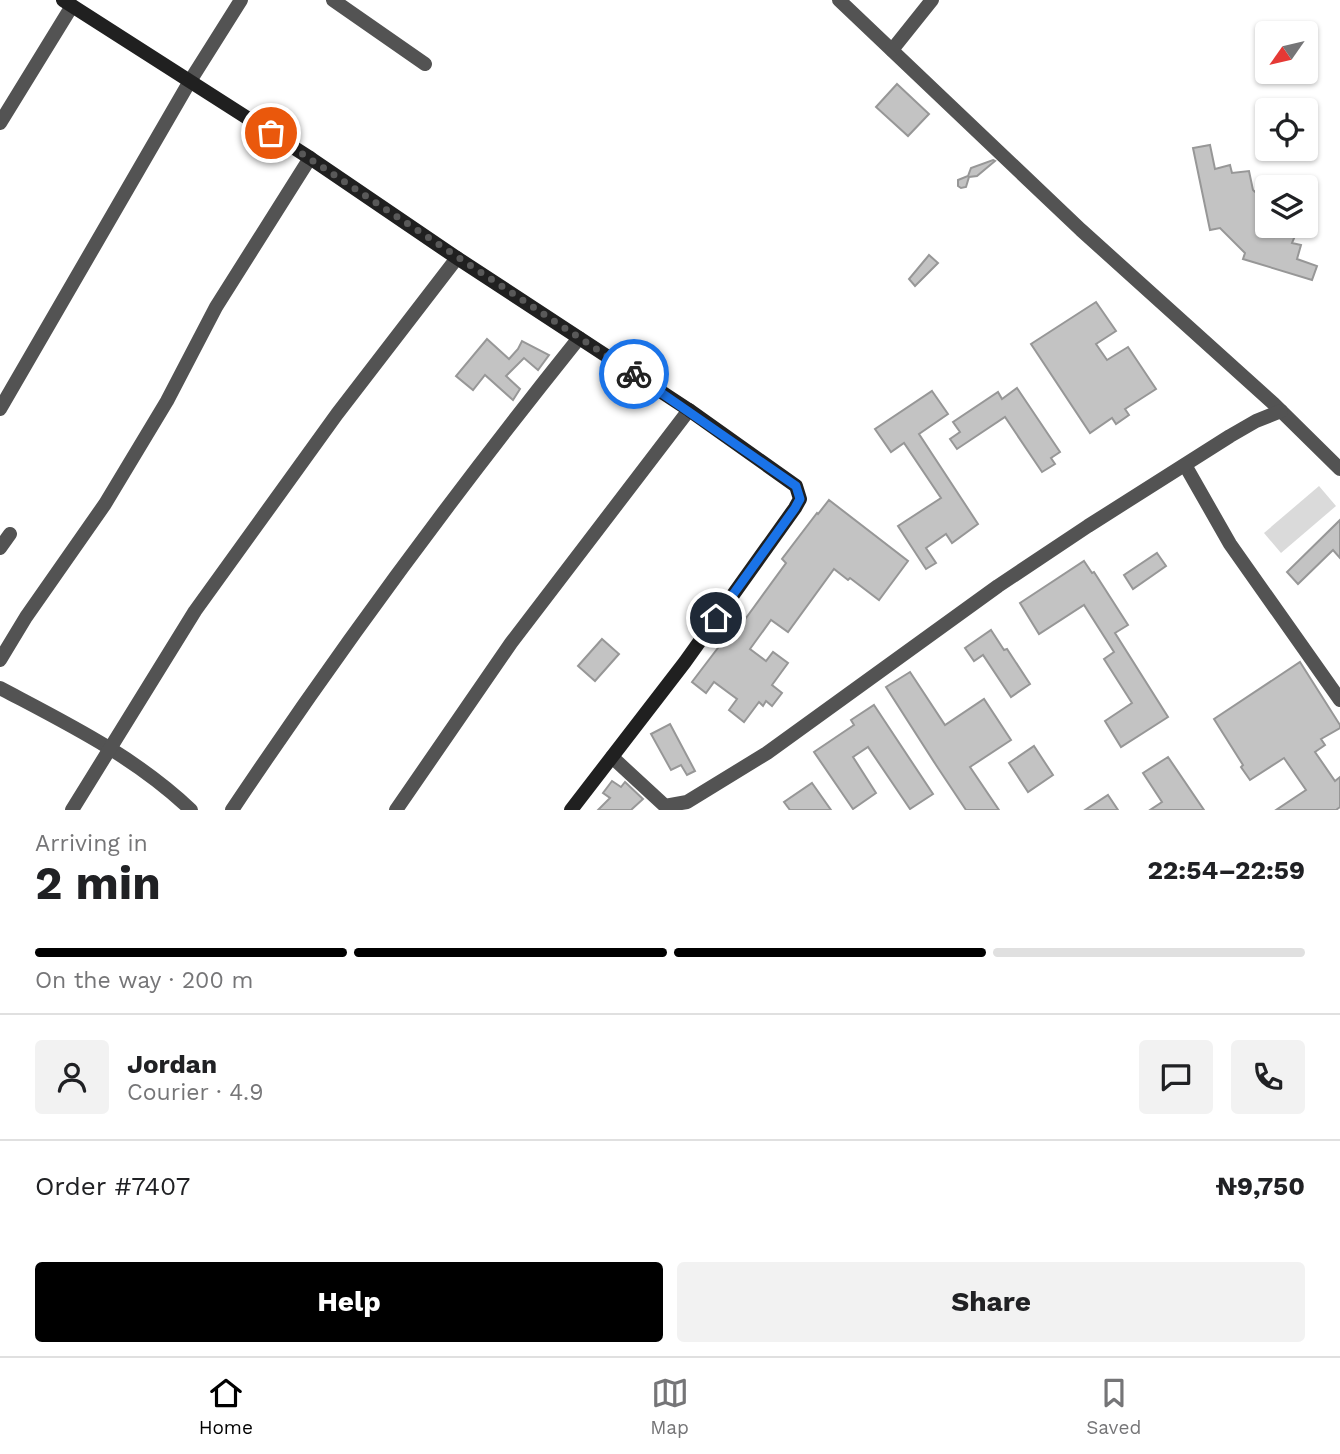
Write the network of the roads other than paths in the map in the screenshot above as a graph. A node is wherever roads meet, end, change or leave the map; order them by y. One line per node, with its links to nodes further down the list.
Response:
1 (241, 0): 8 (street)
2 (333, 0): 7 (street)
3 (839, 0): 6 (street)
4 (932, 0): 6 (street)
5 (68, 3): 8 (main road); 9 (street)
6 (892, 50): 15 (street)
7 (425, 64)
8 (190, 81): 10 (main road); 13 (street)
9 (0, 123)
10 (310, 158): 11 (main road); 20 (street)
11 (457, 258): 12 (main road); 23 (street)
12 (579, 338): 14 (main road); 27 (street)
13 (0, 410)
14 (689, 410): 24 (main road); 28 (street)
15 (1281, 411): 16 (street); 17 (street)
16 (1185, 465): 22 (street); 24 (street)
17 (1340, 469)
18 (10, 534): 19 (street)
19 (0, 548)
20 (0, 660)
21 (0, 688): 23 (street)
22 (1340, 700)
23 (110, 747): 25 (street); 26 (street)
24 (612, 757): 29 (main road)
25 (72, 810)
26 (191, 810)
27 (232, 810)
28 (396, 810)
29 (570, 810)

